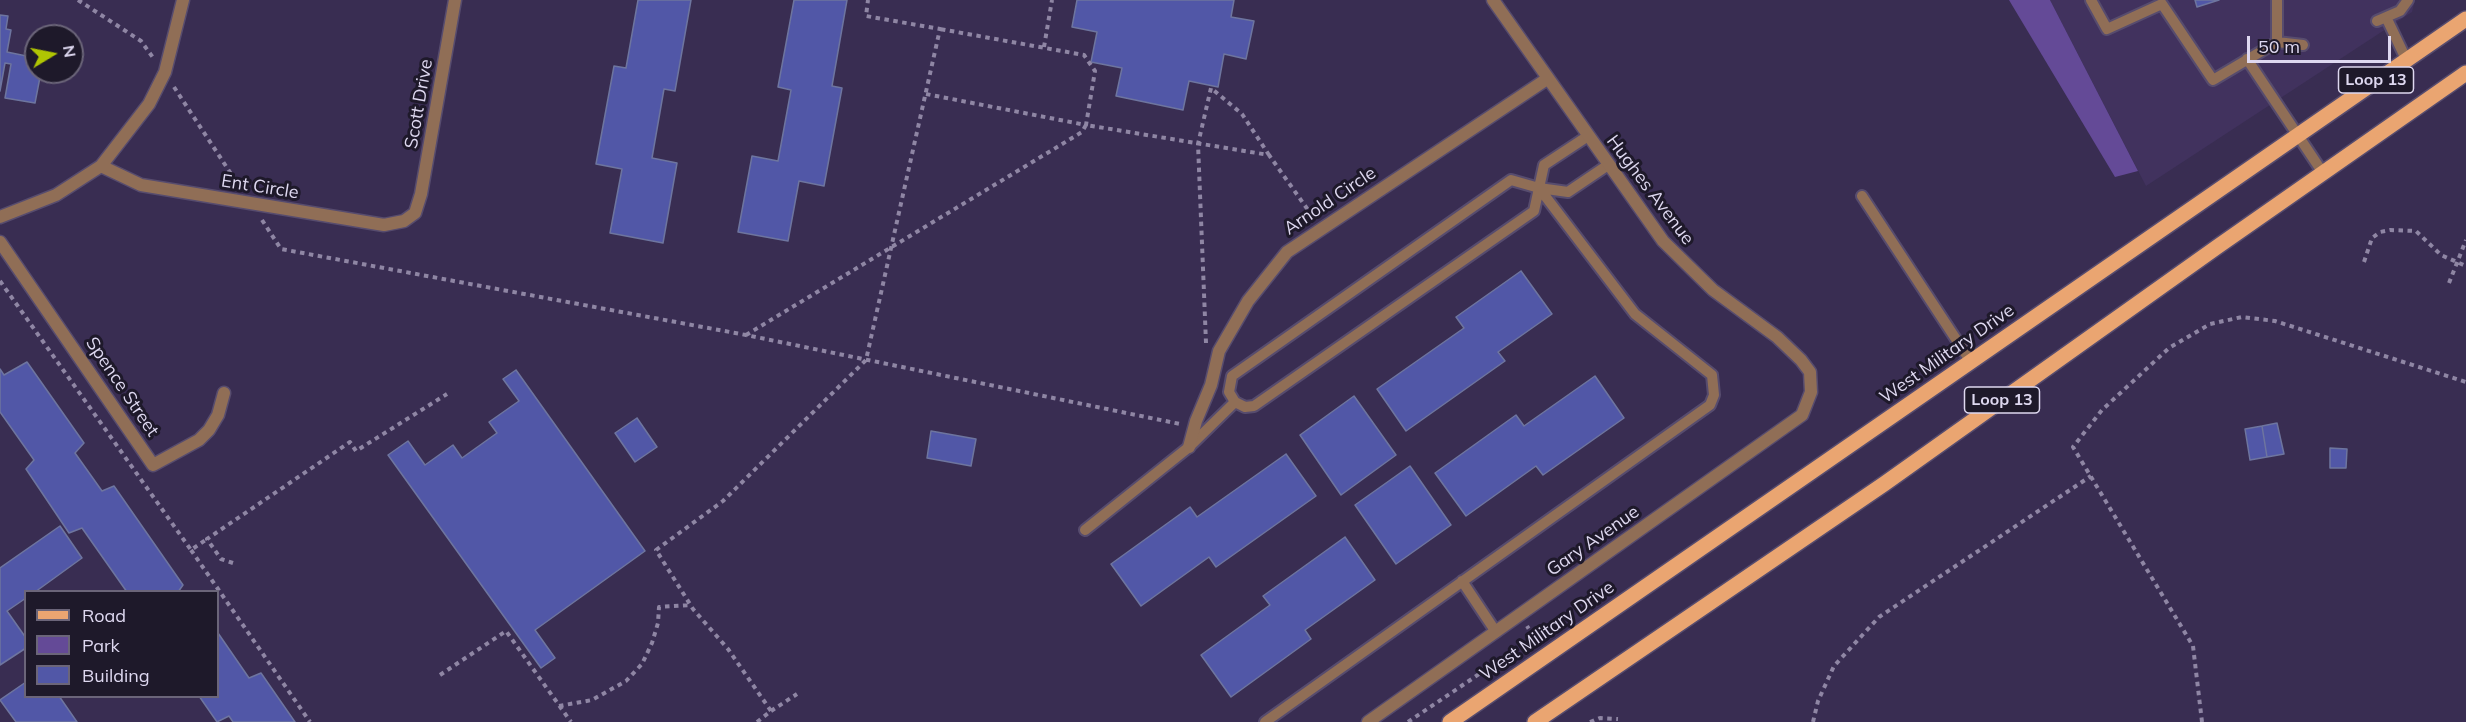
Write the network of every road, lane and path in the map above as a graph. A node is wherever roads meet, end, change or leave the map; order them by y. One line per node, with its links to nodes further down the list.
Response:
1 (78, 0): 19 (path)
2 (183, 0): 19 (street)
3 (455, 0): 34 (street, Scott Drive)
4 (868, 0): 13 (path)
5 (1052, 0): 16 (path)
6 (1492, 0): 21 (street, Hughes Avenue)
7 (2091, 0): 10 (lane)
8 (2277, 0): 14 (lane)
9 (2408, 0): 18 (lane)
10 (2161, 2): 17 (lane)
11 (2466, 9): 12 (main road, West Military Drive)
12 (2460, 22): 18 (main road, West Military Drive / Loop 13)
13 (940, 29): 16 (path); 22 (path)
14 (2277, 42): 15 (lane); 17 (lane)
15 (2303, 45)
16 (1044, 46): 23 (path)
17 (2247, 59): 24 (lane)
18 (2406, 59): 24 (main road, West Military Drive / Loop 13)
19 (165, 72): 29 (street); 33 (path)
20 (2466, 73): 30 (main road, Loop 13)
21 (1547, 79): 25 (street, Hughes Avenue); 36 (street, Arnold Circle)
22 (926, 94): 23 (path); 39 (path)
23 (1086, 125): 26 (path); 39 (path)
24 (2297, 135): 30 (lane); 47 (main road, West Military Drive / Loop 13)
25 (1588, 136): 28 (street, Hughes Avenue); 31 (lane)
26 (1198, 144): 27 (path); 27 (path); 48 (path)
27 (1269, 155): 36 (path)
28 (1608, 165): 31 (lane); 50 (street, Hughes Avenue)
29 (101, 166): 33 (street, Ent Circle); 35 (street)
30 (2323, 173): 80 (main road, Loop 13)
31 (1539, 188): 49 (lane); 54 (lane); 62 (lane)
32 (1862, 196): 47 (lane)
33 (250, 203): 34 (street, Ent Circle); 45 (path)
34 (415, 213)
35 (0, 217)
36 (1321, 227): 48 (street, Arnold Circle)
37 (2466, 240): 41 (path)
38 (0, 242): 52 (street, Spence Street)
39 (891, 246): 45 (path); 46 (path)
40 (2364, 262): 41 (path)
41 (2457, 263): 42 (path); 44 (path)
42 (2466, 266)
43 (0, 281): 60 (path)
44 (2449, 283)
45 (746, 335): 46 (path)
46 (866, 360): 55 (path); 65 (path)
47 (1971, 362): 79 (main road, West Military Drive / Loop 13)
48 (1216, 366): 49 (lane); 56 (street, Arnold Circle)
49 (1241, 370): 54 (lane)
50 (1810, 372): 66 (street, Gary Avenue)
51 (2466, 382): 57 (path)
52 (224, 393)
53 (447, 394): 59 (path)
54 (1235, 402): 56 (lane)
55 (1180, 424)
56 (1189, 447): 58 (lane)
57 (2091, 476): 82 (path); 83 (path)
58 (1085, 530)
59 (207, 539): 60 (path); 61 (path)
60 (191, 550): 64 (path)
61 (233, 563)
62 (1462, 581): 66 (lane); 76 (lane)
63 (219, 590): 73 (path)
64 (219, 590)
65 (690, 604): 70 (path); 71 (path)
66 (1496, 632): 77 (street, Gary Avenue)
67 (1534, 637): 78 (path)
68 (440, 675): 70 (path)
69 (796, 694): 71 (path)
70 (560, 706): 74 (path)
71 (771, 711): 75 (path)
72 (1618, 719): 81 (path)
73 (310, 722)
74 (571, 722)
75 (757, 722)
76 (1265, 722)
77 (1368, 722)
78 (1408, 722)
79 (1450, 722)
80 (1535, 722)
81 (1590, 722)
82 (1813, 722)
83 (2202, 722)

